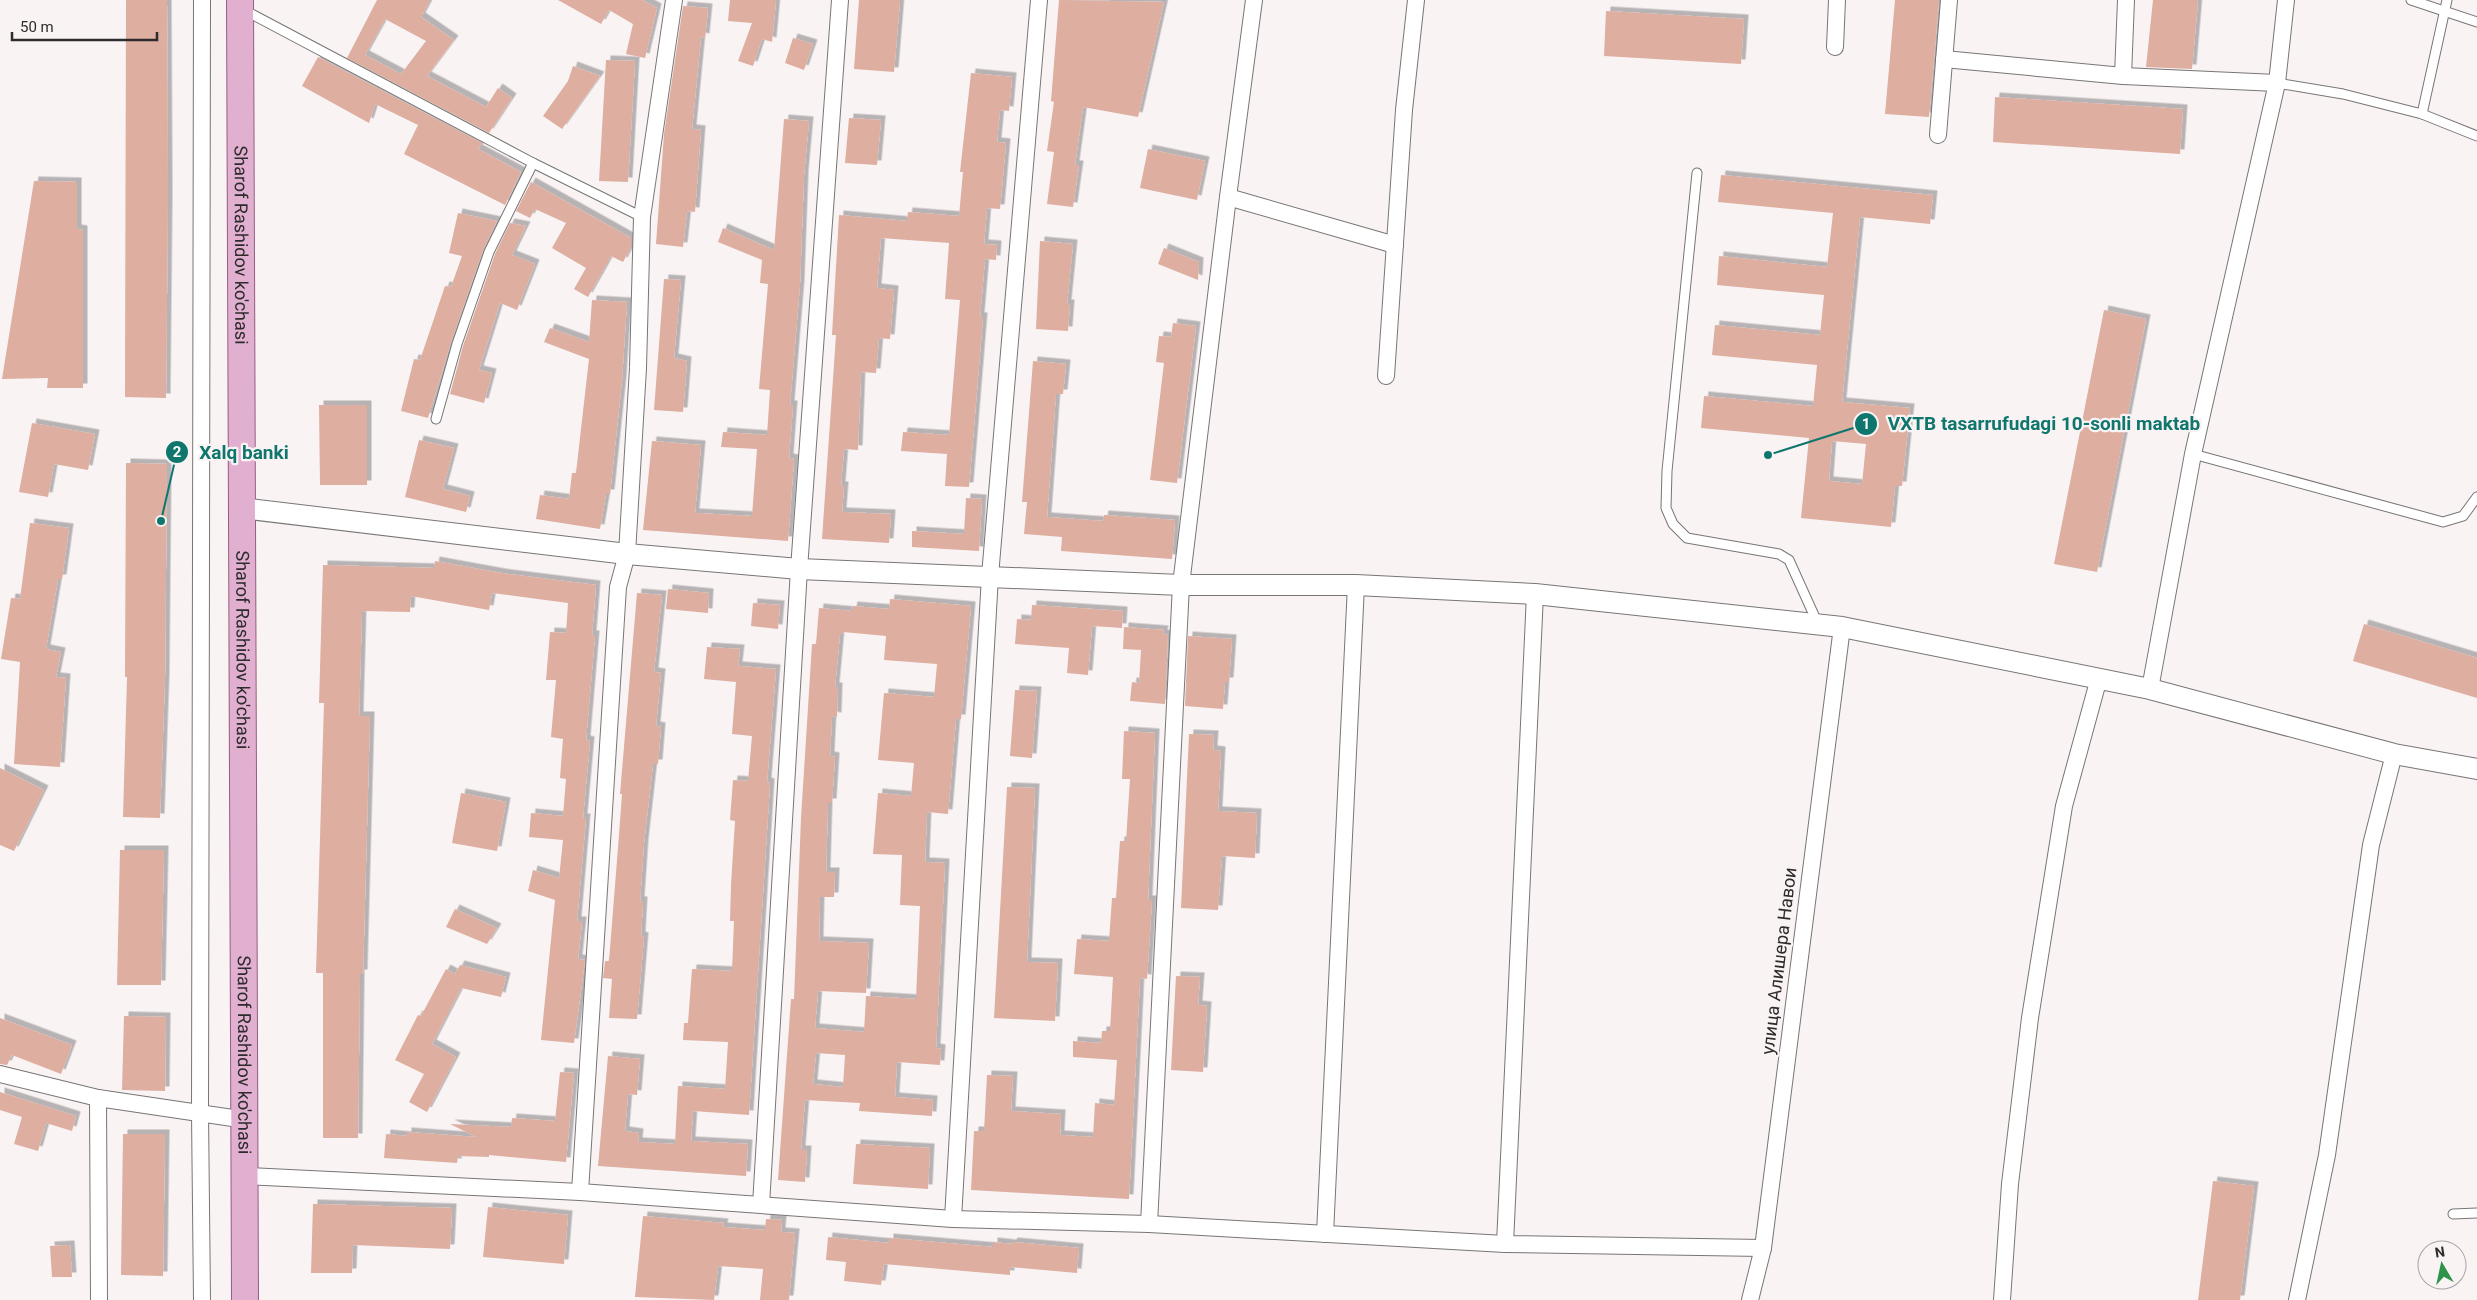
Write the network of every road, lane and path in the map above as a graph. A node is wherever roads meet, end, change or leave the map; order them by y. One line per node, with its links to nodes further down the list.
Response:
1 (202, 0): 47 (street)
2 (674, 0): 26 (street)
3 (840, 0): 34 (street)
4 (1039, 0): 35 (street)
5 (1254, 0): 25 (street)
6 (1416, 0): 27 (street)
7 (1838, 0): 16 (street)
8 (1949, 0): 17 (street)
9 (2126, 0): 18 (street)
10 (2286, 0): 19 (street)
11 (2411, 0): 14 (lane)
12 (2447, 0): 14 (lane)
13 (240, 4): 23 (lane); 32 (main road, Sharof Rashidov ko'chasi)
14 (2444, 10): 15 (lane); 20 (lane)
15 (2477, 22)
16 (1835, 47)
17 (1944, 59): 18 (street); 21 (street)
18 (2123, 76): 19 (street)
19 (2276, 83): 20 (lane); 30 (street)
20 (2422, 114): 22 (lane)
21 (1938, 135)
22 (2477, 136)
23 (533, 163): 26 (lane); 29 (lane)
24 (1697, 173): 39 (lane)
25 (1228, 197): 27 (street); 36 (street)
26 (642, 217): 33 (street)
27 (1395, 245): 28 (street)
28 (1386, 376)
29 (436, 419)
30 (2193, 454): 31 (lane); 42 (street)
31 (2477, 497)
32 (241, 508): 33 (street); 48 (main road, Sharof Rashidov ko'chasi)
33 (627, 554): 34 (street); 50 (street)
34 (800, 569): 35 (street); 51 (street)
35 (990, 576): 36 (street); 54 (street)
36 (1181, 585): 37 (street); 55 (street)
37 (1356, 585): 38 (street); 56 (street)
38 (1535, 594): 39 (street); 57 (street)
39 (1818, 624): 40 (street)
40 (1842, 627): 41 (street); 58 (street, улица Алишера Навои)
41 (2099, 678): 42 (street); 63 (street)
42 (2150, 689): 43 (street)
43 (2394, 754): 44 (street); 64 (street)
44 (2477, 768)
45 (0, 1074): 46 (street)
46 (98, 1098): 47 (street); 59 (street)
47 (200, 1113): 48 (street); 60 (street)
48 (246, 1120): 49 (main road, Sharof Rashidov ko'chasi)
49 (246, 1176): 50 (street); 61 (main road, Sharof Rashidov ko'chasi)
50 (580, 1192): 51 (street)
51 (762, 1205): 54 (street)
52 (2453, 1214): 53 (lane)
53 (2477, 1214)
54 (953, 1219): 55 (street)
55 (1149, 1224): 56 (street)
56 (1325, 1234): 57 (street)
57 (1505, 1244): 58 (street)
58 (1763, 1248): 62 (street, улица Алишера Навои)
59 (99, 1300)
60 (202, 1300)
61 (245, 1300)
62 (1750, 1300)
63 (2002, 1300)
64 (2297, 1300)

